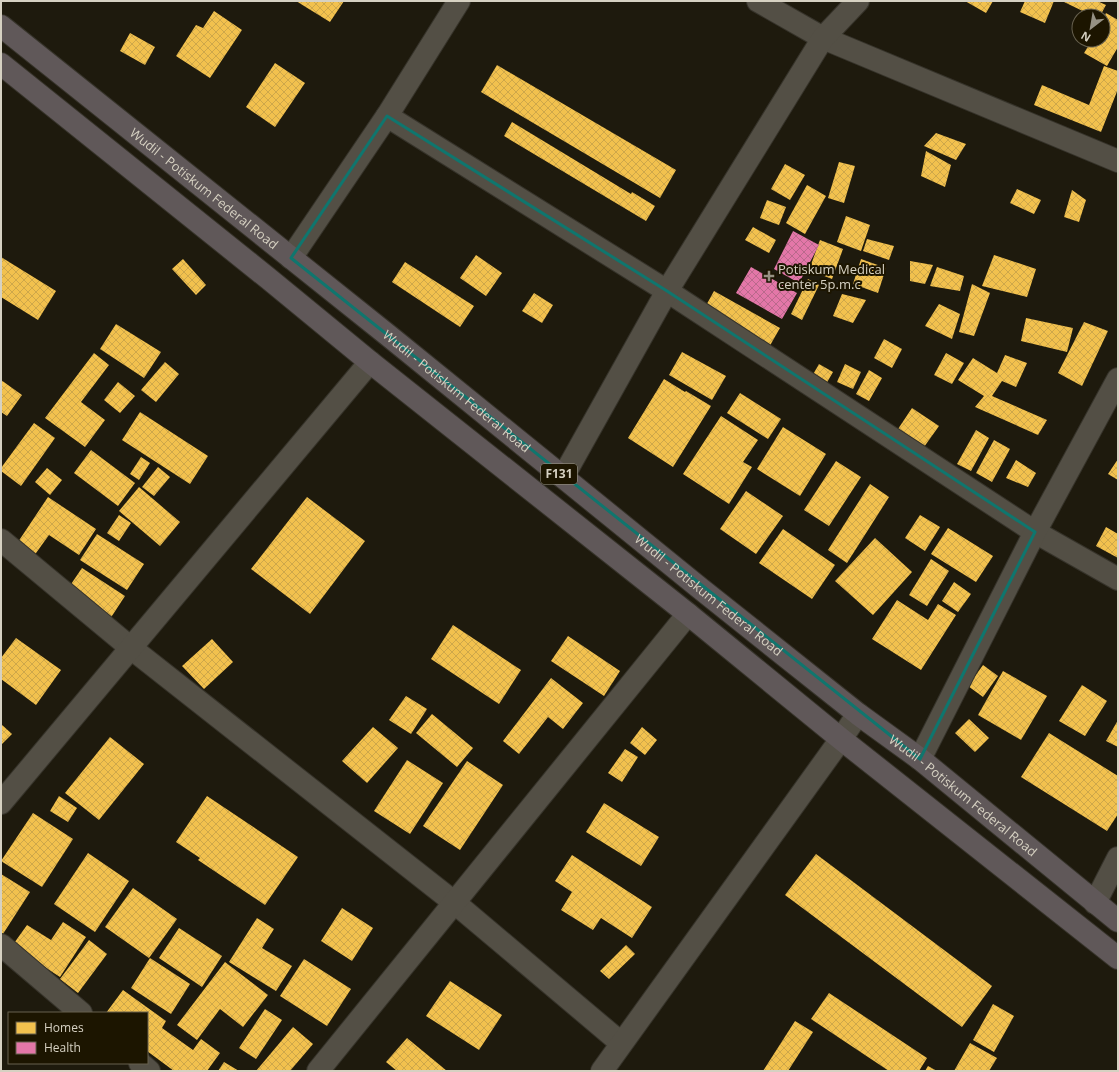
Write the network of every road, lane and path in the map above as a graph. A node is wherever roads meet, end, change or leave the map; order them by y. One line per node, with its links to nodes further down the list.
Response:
1 (459, 1): 7 (street)
2 (758, 1): 5 (street)
3 (858, 1): 5 (street)
4 (1, 26): 9 (main road, Wudil - Potiskum Federal Road / F131)
5 (823, 38): 8 (street); 10 (street)
6 (1, 64): 11 (main road, F131)
7 (387, 116): 9 (street); 10 (street)
8 (1118, 161)
9 (291, 258): 13 (main road, Wudil - Potiskum Federal Road / F131)
10 (667, 291): 13 (street); 14 (street)
11 (370, 362): 17 (main road, F131); 18 (street)
12 (1118, 379): 14 (street)
13 (563, 477): 19 (main road, Wudil - Potiskum Federal Road / F131)
14 (1035, 532): 16 (street); 21 (street)
15 (1, 540): 18 (street)
16 (1118, 579)
17 (688, 614): 20 (main road, F131); 24 (street)
18 (131, 648): 22 (street); 24 (street)
19 (858, 714): 20 (street); 21 (main road, Wudil - Potiskum Federal Road / F131)
20 (841, 739): 28 (main road, F131); 30 (street)
21 (920, 759): 25 (main road, Wudil - Potiskum Federal Road / F131)
22 (1, 803)
23 (1118, 858): 25 (street)
24 (455, 903): 30 (street); 33 (street)
25 (1095, 903): 26 (main road, Wudil - Potiskum Federal Road / F131)
26 (1118, 921)
27 (1, 945): 29 (street)
28 (1118, 958)
29 (80, 1012)
30 (621, 1043): 34 (street)
31 (141, 1064): 32 (street)
32 (150, 1071)
33 (318, 1071)
34 (602, 1071)

